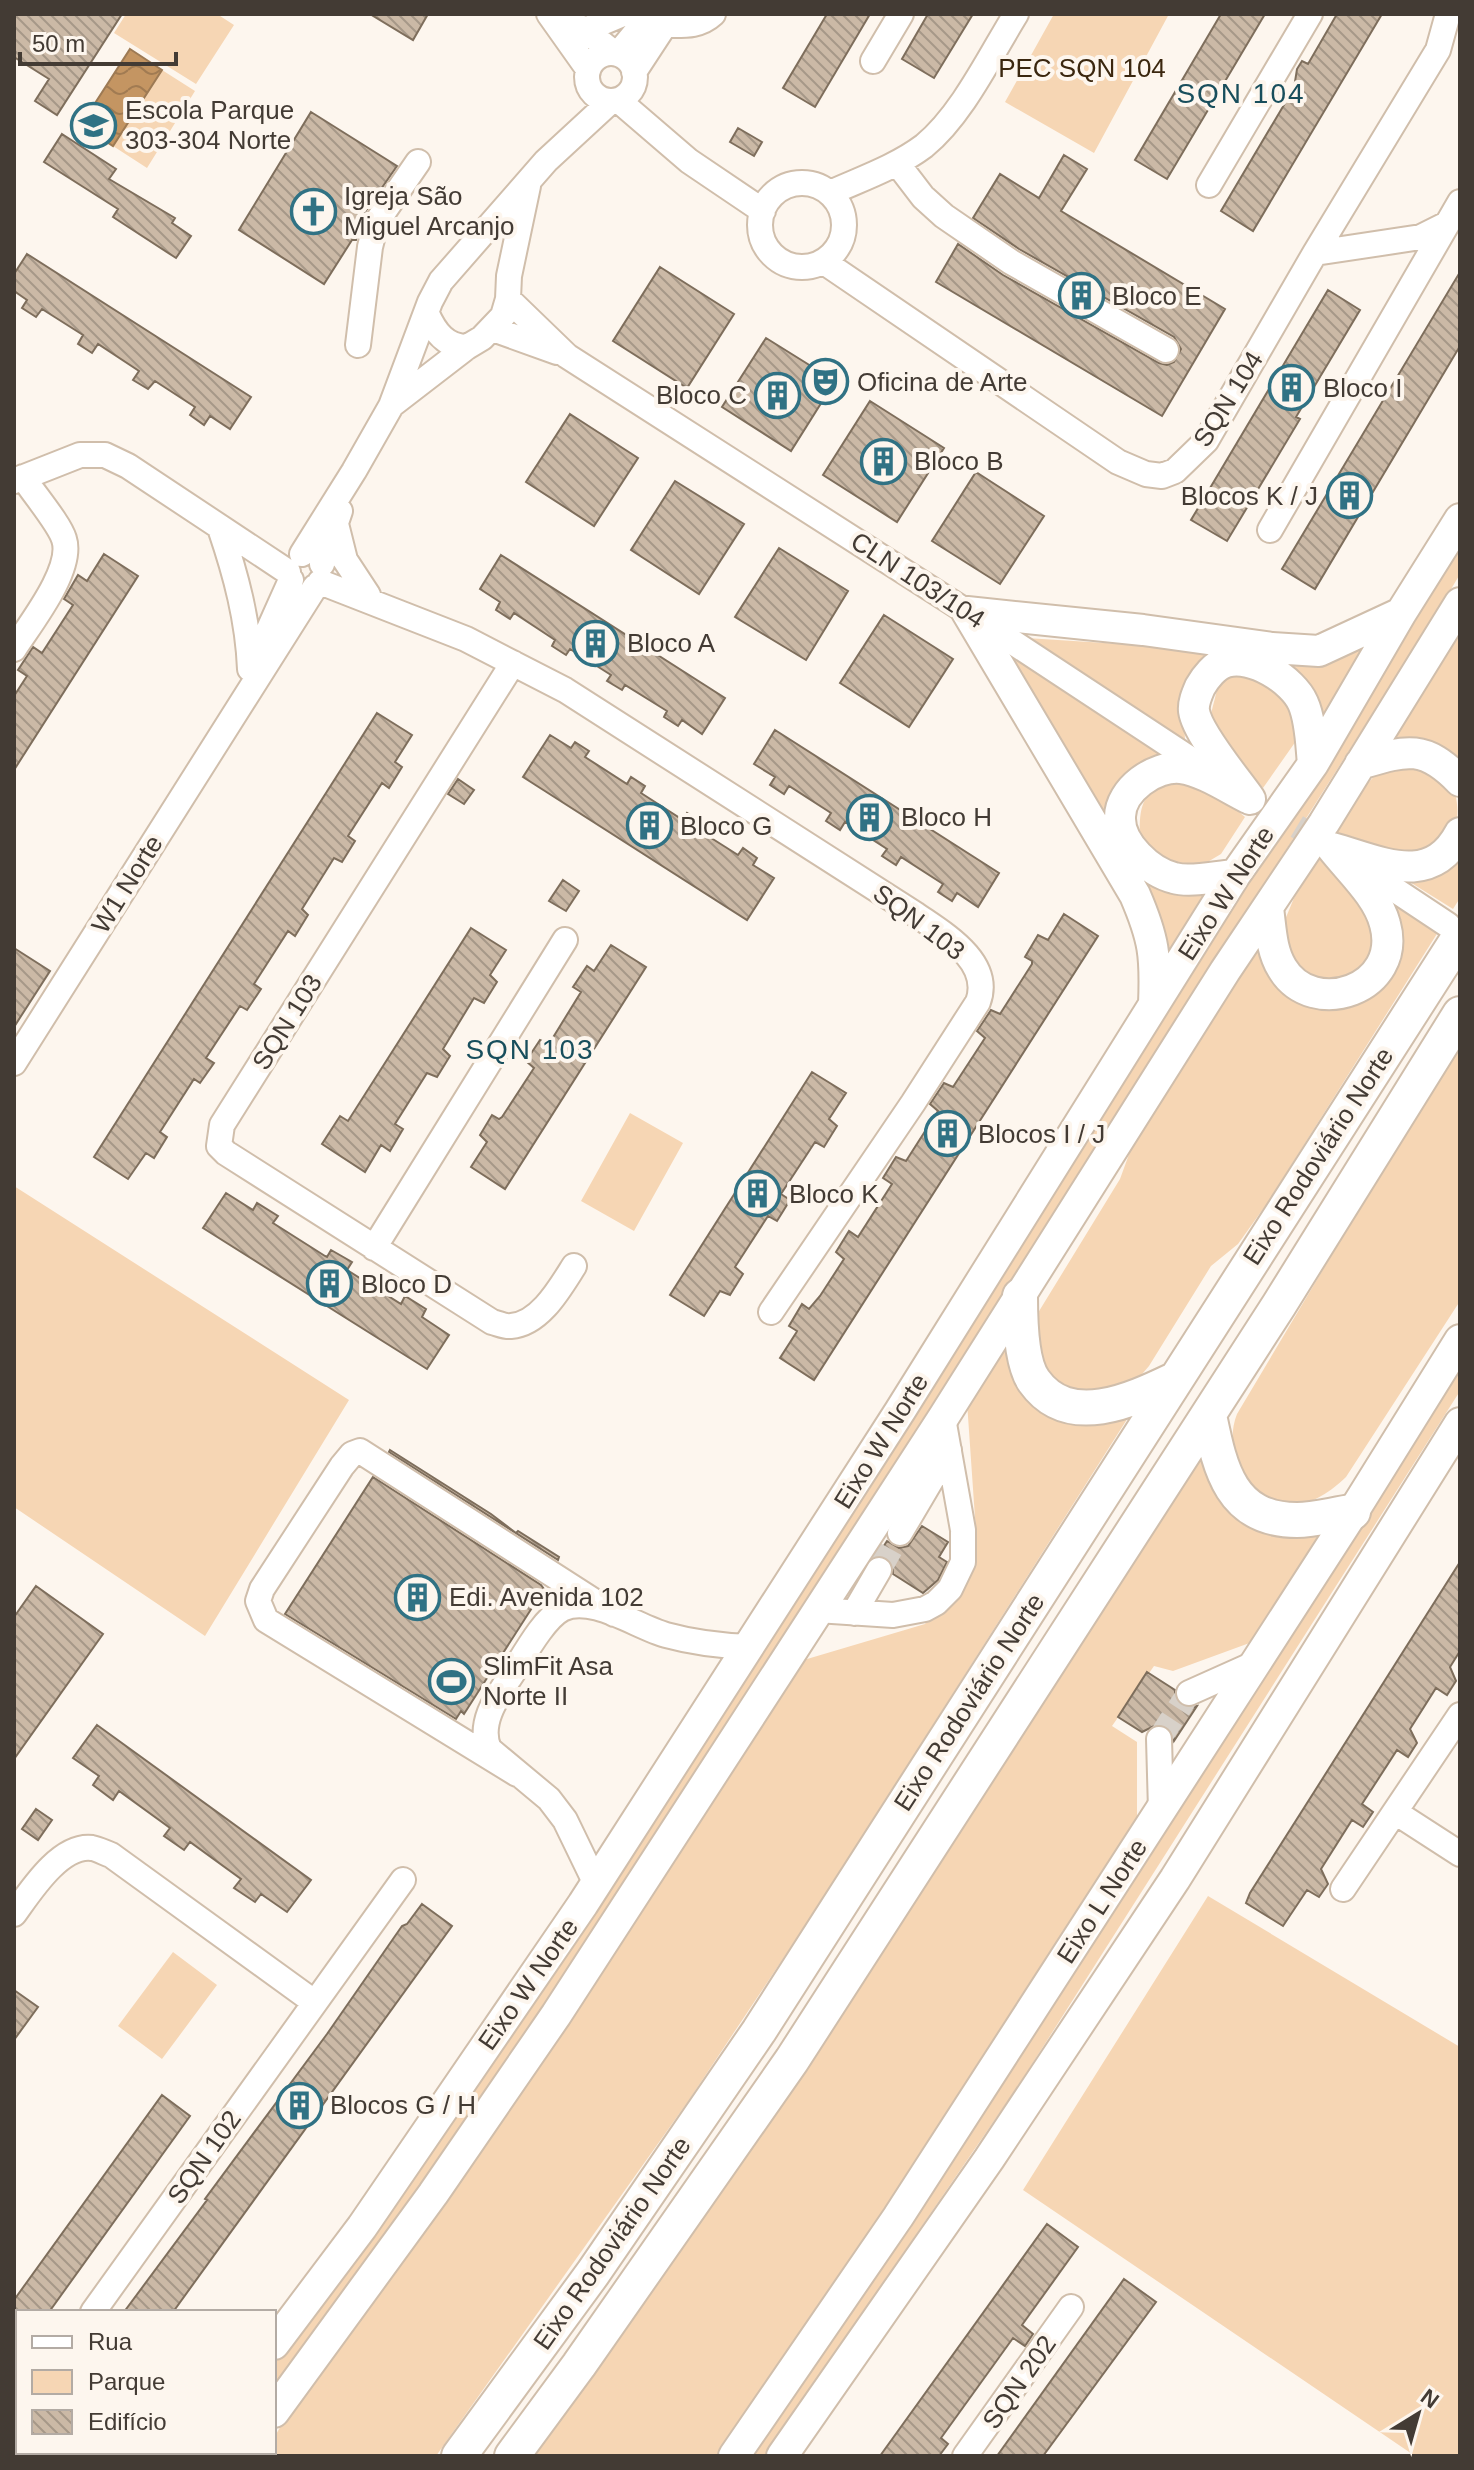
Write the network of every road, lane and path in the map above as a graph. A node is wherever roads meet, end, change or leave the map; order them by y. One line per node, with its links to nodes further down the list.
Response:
1 (551, 14): 9 (street); 11 (street)
2 (623, 14): 9 (street)
3 (713, 14): 8 (street)
4 (901, 14): 10 (street)
5 (1016, 14): 17 (street)
6 (1310, 14): 19 (street)
7 (1448, 14): 24 (street, SQN 104)
8 (662, 18): 12 (street)
9 (585, 30): 12 (street)
10 (873, 61)
11 (588, 77): 12 (street); 12 (street); 15 (street)
12 (621, 79): 13 (street); 14 (street)
13 (579, 128): 14 (street); 15 (street)
14 (656, 133): 22 (street)
15 (546, 161): 18 (street)
16 (418, 162): 30 (street)
17 (897, 163): 20 (street); 32 (street)
18 (529, 183): 25 (street); 27 (street)
19 (1209, 185)
20 (830, 193): 22 (street); 26 (street)
21 (1460, 202): 23 (street)
22 (763, 211): 26 (street)
23 (1445, 225): 24 (street); 40 (street)
24 (1315, 253): 26 (street, SQN 104)
25 (465, 254): 27 (street); 28 (street)
26 (824, 262)
27 (509, 288): 29 (street); 33 (street, CLN 103/104)
28 (427, 314): 31 (street); 34 (street, W1 Norte)
29 (493, 329): 31 (street); 33 (street, CLN 103/104)
30 (358, 345)
31 (467, 347): 34 (street, W1 Norte)
32 (1166, 350)
33 (567, 356): 44 (street, CLN 103/104)
34 (391, 406): 35 (street, W1 Norte)
35 (354, 471): 39 (street, W1 Norte); 41 (street, W1 Norte)
36 (18, 479): 38 (street); 47 (street)
37 (1460, 519): 45 (main road, Eixo W Norte)
38 (210, 521): 41 (street); 49 (street)
39 (336, 524): 41 (street, W1 Norte); 42 (street)
40 (1270, 530)
41 (307, 571): 42 (street, SQN 103); 46 (street, SQN 103); 49 (street, W1 Norte); 50 (street, W1 Norte)
42 (368, 595): 46 (street, SQN 103)
43 (1460, 603): 52 (main road, Eixo W Norte)
44 (967, 612): 45 (main road); 54 (street, CLN 103/104); 61 (main road)
45 (1401, 613): 51 (main road, Eixo W Norte)
46 (408, 617): 48 (street, SQN 103)
47 (14, 649)
48 (513, 663): 64 (street, SQN 103); 67 (street, SQN 103)
49 (250, 669): 50 (street, W1 Norte)
50 (240, 706): 63 (street, W1 Norte)
51 (1313, 764): 54 (main road); 57 (main road, Eixo W Norte)
52 (1360, 764): 53 (main road); 58 (main road, Eixo W Norte)
53 (1460, 781)
54 (1258, 804): 57 (main road)
55 (1460, 833): 56 (main road)
56 (1326, 845): 58 (main road); 59 (street)
57 (1235, 875): 61 (main road, Eixo W Norte)
58 (1268, 908): 66 (main road, Eixo W Norte)
59 (1454, 930): 69 (highway, Eixo Rodoviário Norte)
60 (565, 940): 64 (street)
61 (1154, 1006): 80 (main road, Eixo W Norte)
62 (1460, 1014): 70 (highway, Eixo Rodoviário Norte)
63 (14, 1063)
64 (374, 1248): 65 (street, SQN 103)
65 (574, 1266)
66 (1020, 1296): 69 (highway); 71 (main road, Eixo W Norte)
67 (771, 1312)
68 (1460, 1340): 74 (main road, Eixo L Norte)
69 (1174, 1380): 98 (highway, Eixo Rodoviário Norte)
70 (1209, 1415): 74 (highway); 99 (highway, Eixo Rodoviário Norte)
71 (943, 1418): 73 (street); 77 (main road, Eixo W Norte)
72 (1460, 1423): 101 (main road, Eixo L Norte)
73 (949, 1450): 75 (street); 78 (street)
74 (1353, 1512): 81 (main road, Eixo L Norte)
75 (900, 1533)
76 (879, 1570): 78 (street)
77 (817, 1610): 78 (street); 97 (main road, Eixo W Norte)
78 (854, 1613)
79 (614, 1614): 80 (street); 85 (street); 85 (street)
80 (751, 1647): 90 (main road, Eixo W Norte)
81 (1256, 1663): 82 (street); 86 (main road, Eixo L Norte)
82 (1189, 1693)
83 (1460, 1715): 87 (street)
84 (1159, 1739): 86 (street)
85 (517, 1774): 90 (street)
86 (1161, 1810): 100 (main road, Eixo L Norte)
87 (1395, 1812): 88 (street); 91 (street)
88 (1460, 1854)
89 (403, 1880): 93 (street, SQN 102)
90 (596, 1884): 96 (main road, Eixo W Norte)
91 (1343, 1889)
92 (14, 1914): 93 (street)
93 (314, 2002): 95 (street, SQN 102)
94 (1071, 2307): 102 (street, SQN 202)
95 (94, 2310)
96 (276, 2341)
97 (276, 2409)
98 (459, 2456)
99 (512, 2456)
100 (734, 2456)
101 (782, 2456)
102 (965, 2456)

